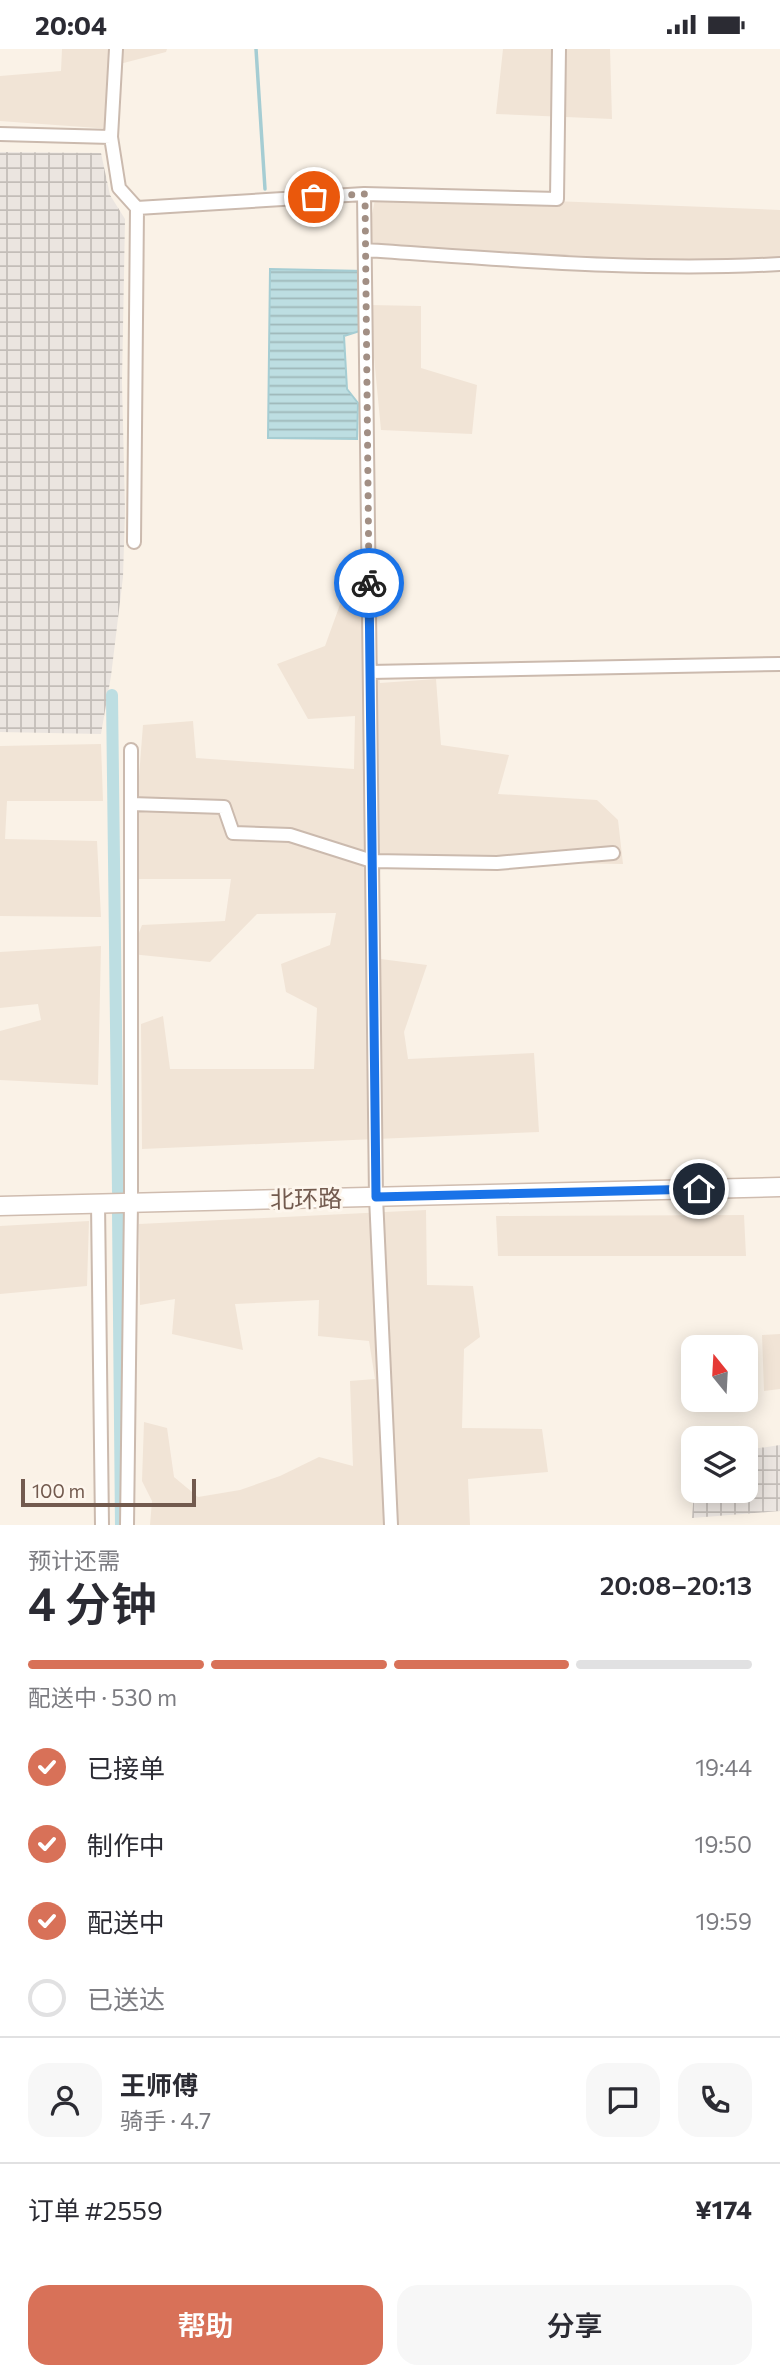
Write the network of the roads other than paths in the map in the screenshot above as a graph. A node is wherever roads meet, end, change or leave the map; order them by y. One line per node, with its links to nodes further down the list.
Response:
1 (116, 49): 4 (street)
2 (559, 49): 5 (street)
3 (0, 134): 4 (street)
4 (111, 137): 6 (street)
5 (365, 194): 6 (street); 7 (street)
6 (137, 208): 9 (street)
7 (365, 250): 8 (street); 11 (street)
8 (780, 264)
9 (134, 542)
10 (780, 664): 11 (street)
11 (370, 672): 15 (street)
12 (131, 750): 13 (street)
13 (131, 803): 15 (street); 18 (street)
14 (613, 853): 15 (street)
15 (372, 861): 17 (street)
16 (780, 1187): 17 (main road, 北环路)
17 (376, 1197): 18 (main road, 北环路); 23 (street)
18 (131, 1202): 19 (main road, 北环路); 22 (street)
19 (98, 1203): 20 (main road, 北环路); 21 (street)
20 (0, 1206)
21 (102, 1525)
22 (127, 1525)
23 (391, 1525)

